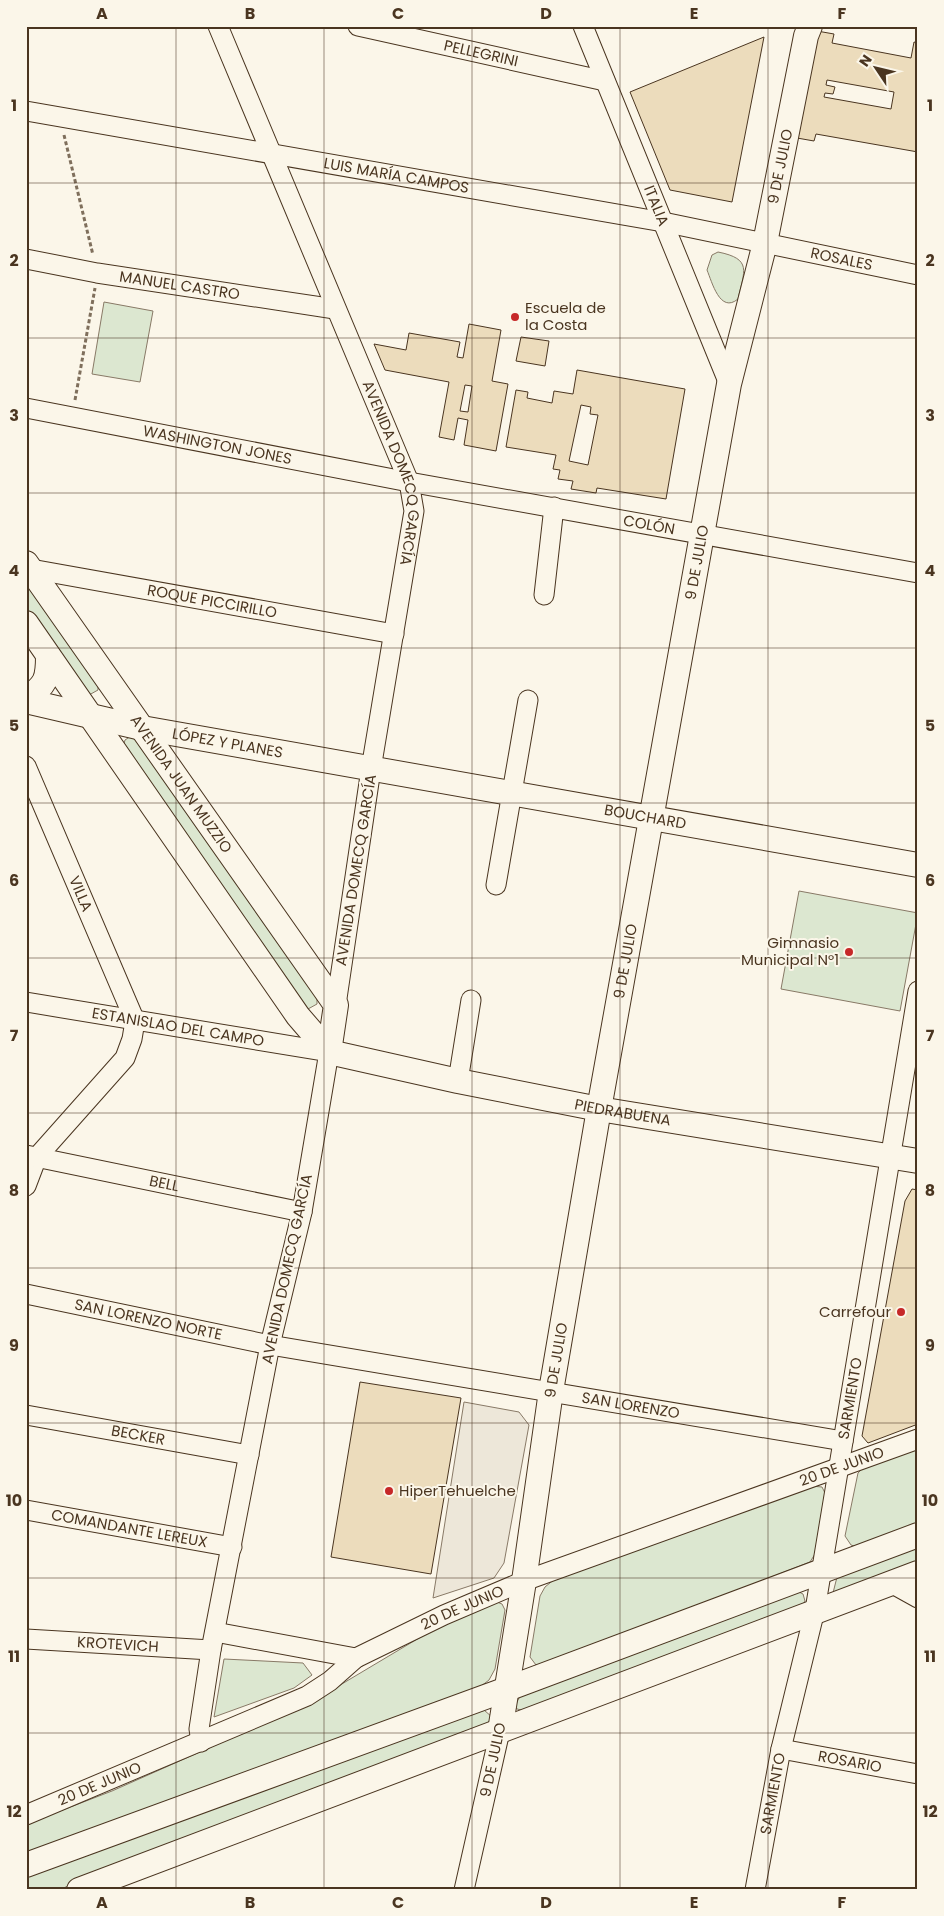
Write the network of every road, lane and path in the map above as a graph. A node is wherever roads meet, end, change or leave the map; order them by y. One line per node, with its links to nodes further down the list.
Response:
1 (218, 26): 7 (street, AVENIDA DOMECQ GARCÍA)
2 (358, 26): 5 (street, PELLEGRINI)
3 (582, 26): 5 (street, ITALIA)
4 (806, 29): 9 (main road, 9 DE JULIO)
5 (605, 81): 8 (street, ITALIA)
6 (28, 107): 7 (street, LUIS MARÍA CAMPOS)
7 (271, 154): 8 (street, LUIS MARÍA CAMPOS); 12 (street, AVENIDA DOMECQ GARCÍA)
8 (663, 222): 9 (street, LUIS MARÍA CAMPOS); 13 (street, ITALIA)
9 (765, 243): 11 (street, ROSALES); 13 (main road, 9 DE JULIO)
10 (26, 259): 12 (street, MANUEL CASTRO)
11 (918, 275)
12 (335, 309): 15 (street, AVENIDA DOMECQ GARCÍA)
13 (729, 384): 17 (main road, 9 DE JULIO)
14 (26, 408): 15 (street, WASHINGTON JONES)
15 (409, 482): 16 (street, COLÓN); 22 (street, AVENIDA DOMECQ GARCÍA)
16 (554, 508): 17 (street, COLÓN); 20 (street)
17 (702, 534): 19 (street, COLÓN); 31 (main road, 9 DE JULIO)
18 (28, 566): 22 (street, ROQUE PICCIRILLO); 27 (main road, AVENIDA JUAN MUZZIO)
19 (918, 574)
20 (544, 595)
21 (26, 623): 23 (main road)
22 (394, 634): 29 (street, AVENIDA DOMECQ GARCÍA)
23 (48, 656): 24 (main road); 26 (main road)
24 (26, 700): 26 (main road, LÓPEZ Y PLANES)
25 (528, 700): 30 (street)
26 (89, 716): 27 (main road, LÓPEZ Y PLANES); 39 (main road)
27 (142, 728): 29 (main road, LÓPEZ Y PLANES); 37 (main road, AVENIDA JUAN MUZZIO)
28 (26, 766): 38 (street, VILLA)
29 (372, 769): 30 (main road, BOUCHARD); 37 (street, AVENIDA DOMECQ GARCÍA)
30 (512, 792): 31 (main road, BOUCHARD); 33 (street)
31 (651, 819): 32 (main road, BOUCHARD); 41 (main road, 9 DE JULIO)
32 (918, 865)
33 (496, 885)
34 (918, 992): 43 (street, SARMIENTO)
35 (471, 1000): 40 (street)
36 (26, 1002): 38 (street, ESTANISLAO DEL CAMPO)
37 (336, 1005): 39 (main road, AVENIDA DOMECQ GARCÍA)
38 (135, 1021): 39 (street, ESTANISLAO DEL CAMPO); 42 (street)
39 (329, 1052): 40 (main road, PIEDRABUENA); 46 (street, AVENIDA DOMECQ GARCÍA)
40 (458, 1081): 41 (main road, PIEDRABUENA)
41 (599, 1108): 43 (main road, PIEDRABUENA); 49 (main road, 9 DE JULIO)
42 (32, 1156): 45 (street); 46 (street, BELL)
43 (892, 1156): 44 (main road, PIEDRABUENA); 52 (street, SARMIENTO)
44 (918, 1161)
45 (26, 1186)
46 (302, 1212): 48 (street, AVENIDA DOMECQ GARCÍA)
47 (26, 1294): 48 (street, SAN LORENZO NORTE)
48 (270, 1345): 49 (street, SAN LORENZO); 53 (street, AVENIDA DOMECQ GARCÍA)
49 (550, 1391): 52 (street, SAN LORENZO); 60 (main road, 9 DE JULIO)
50 (26, 1415): 53 (street, BECKER)
51 (918, 1439): 54 (street, 20 DE JUNIO)
52 (843, 1441): 54 (street, SARMIENTO)
53 (249, 1455): 57 (street, AVENIDA DOMECQ GARCÍA)
54 (839, 1469): 58 (street, SARMIENTO); 60 (street, 20 DE JUNIO)
55 (26, 1510): 57 (street, COMANDANTE LEREUX)
56 (918, 1535): 58 (main road)
57 (232, 1547): 65 (street, AVENIDA DOMECQ GARCÍA)
58 (820, 1571): 63 (street, SARMIENTO); 67 (main road)
59 (918, 1573): 61 (main road)
60 (524, 1580): 66 (street, 20 DE JUNIO); 67 (main road, 9 DE JULIO)
61 (892, 1583): 62 (street); 63 (main road)
62 (918, 1598)
63 (815, 1610): 68 (main road); 70 (street, SARMIENTO)
64 (26, 1639): 65 (street, KROTEVICH)
65 (213, 1641): 66 (street, KROTEVICH); 69 (street, AVENIDA DOMECQ GARCÍA)
66 (356, 1658): 69 (street, 20 DE JUNIO)
67 (506, 1689): 68 (main road, 9 DE JULIO); 73 (main road)
68 (500, 1731): 75 (main road); 76 (street, 9 DE JULIO)
69 (201, 1742): 72 (street, 20 DE JUNIO)
70 (781, 1750): 71 (street, ROSARIO); 74 (street, SARMIENTO)
71 (918, 1774)
72 (26, 1814)
73 (26, 1865)
74 (761, 1889)
75 (79, 1890)
76 (464, 1890)

